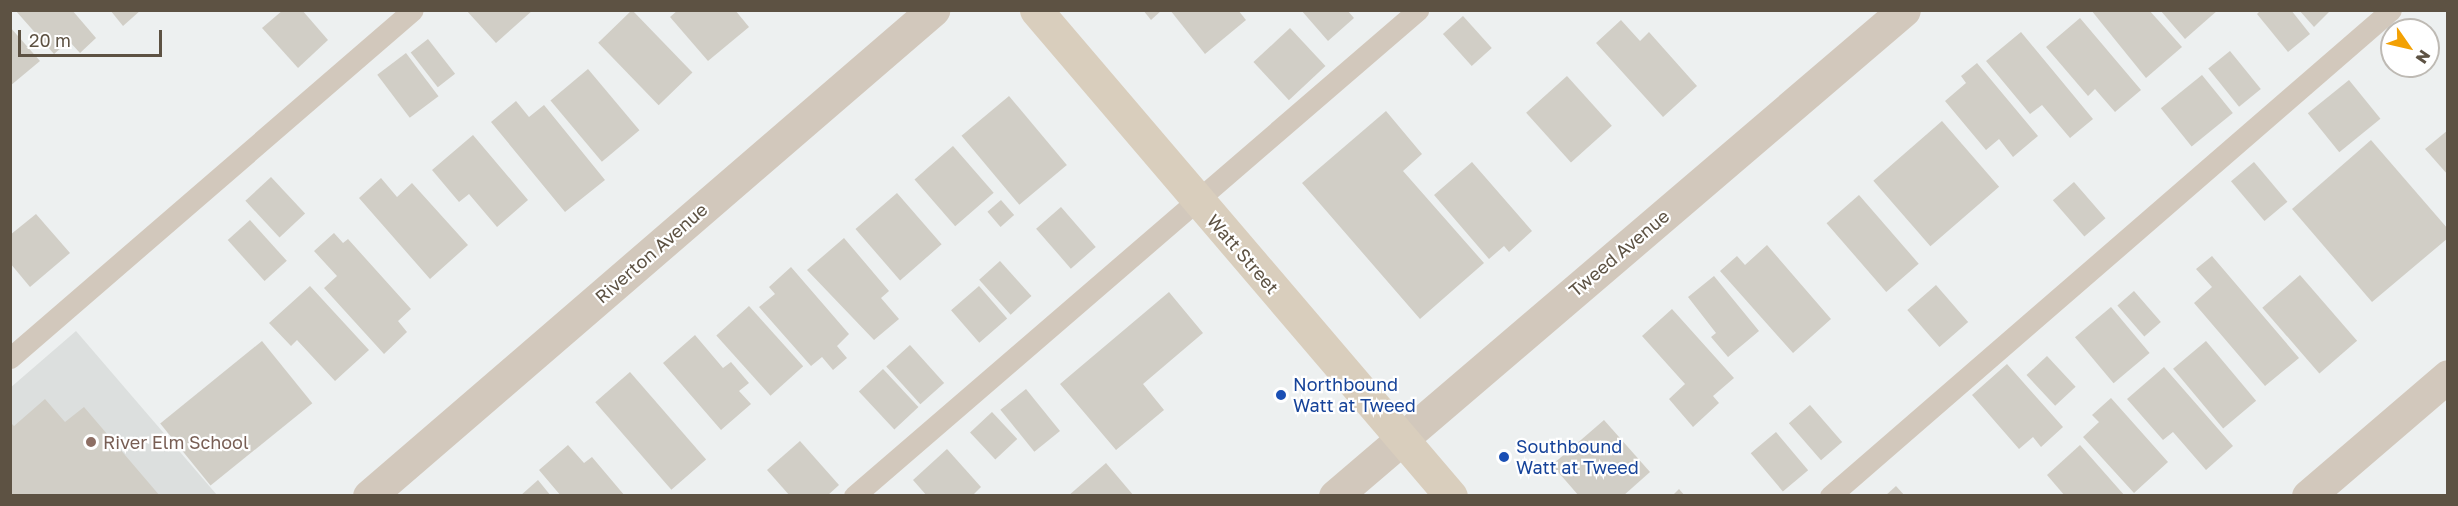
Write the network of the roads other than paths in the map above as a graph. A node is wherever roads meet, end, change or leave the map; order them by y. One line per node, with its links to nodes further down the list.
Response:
1 (413, 10): 8 (lane)
2 (933, 10): 11 (street, Riverton Avenue)
3 (1036, 10): 7 (main road, Watt Street)
4 (1418, 10): 7 (lane)
5 (1904, 10): 10 (street, Tweed Avenue)
6 (2391, 10): 15 (lane)
7 (1196, 200): 10 (main road, Watt Street); 12 (lane)
8 (10, 358)
9 (2448, 376): 16 (street)
10 (1403, 438): 13 (street, Tweed Avenue); 14 (main road, Watt Street)
11 (369, 495)
12 (854, 495)
13 (1335, 495)
14 (1451, 495)
15 (1830, 495)
16 (2308, 495)

